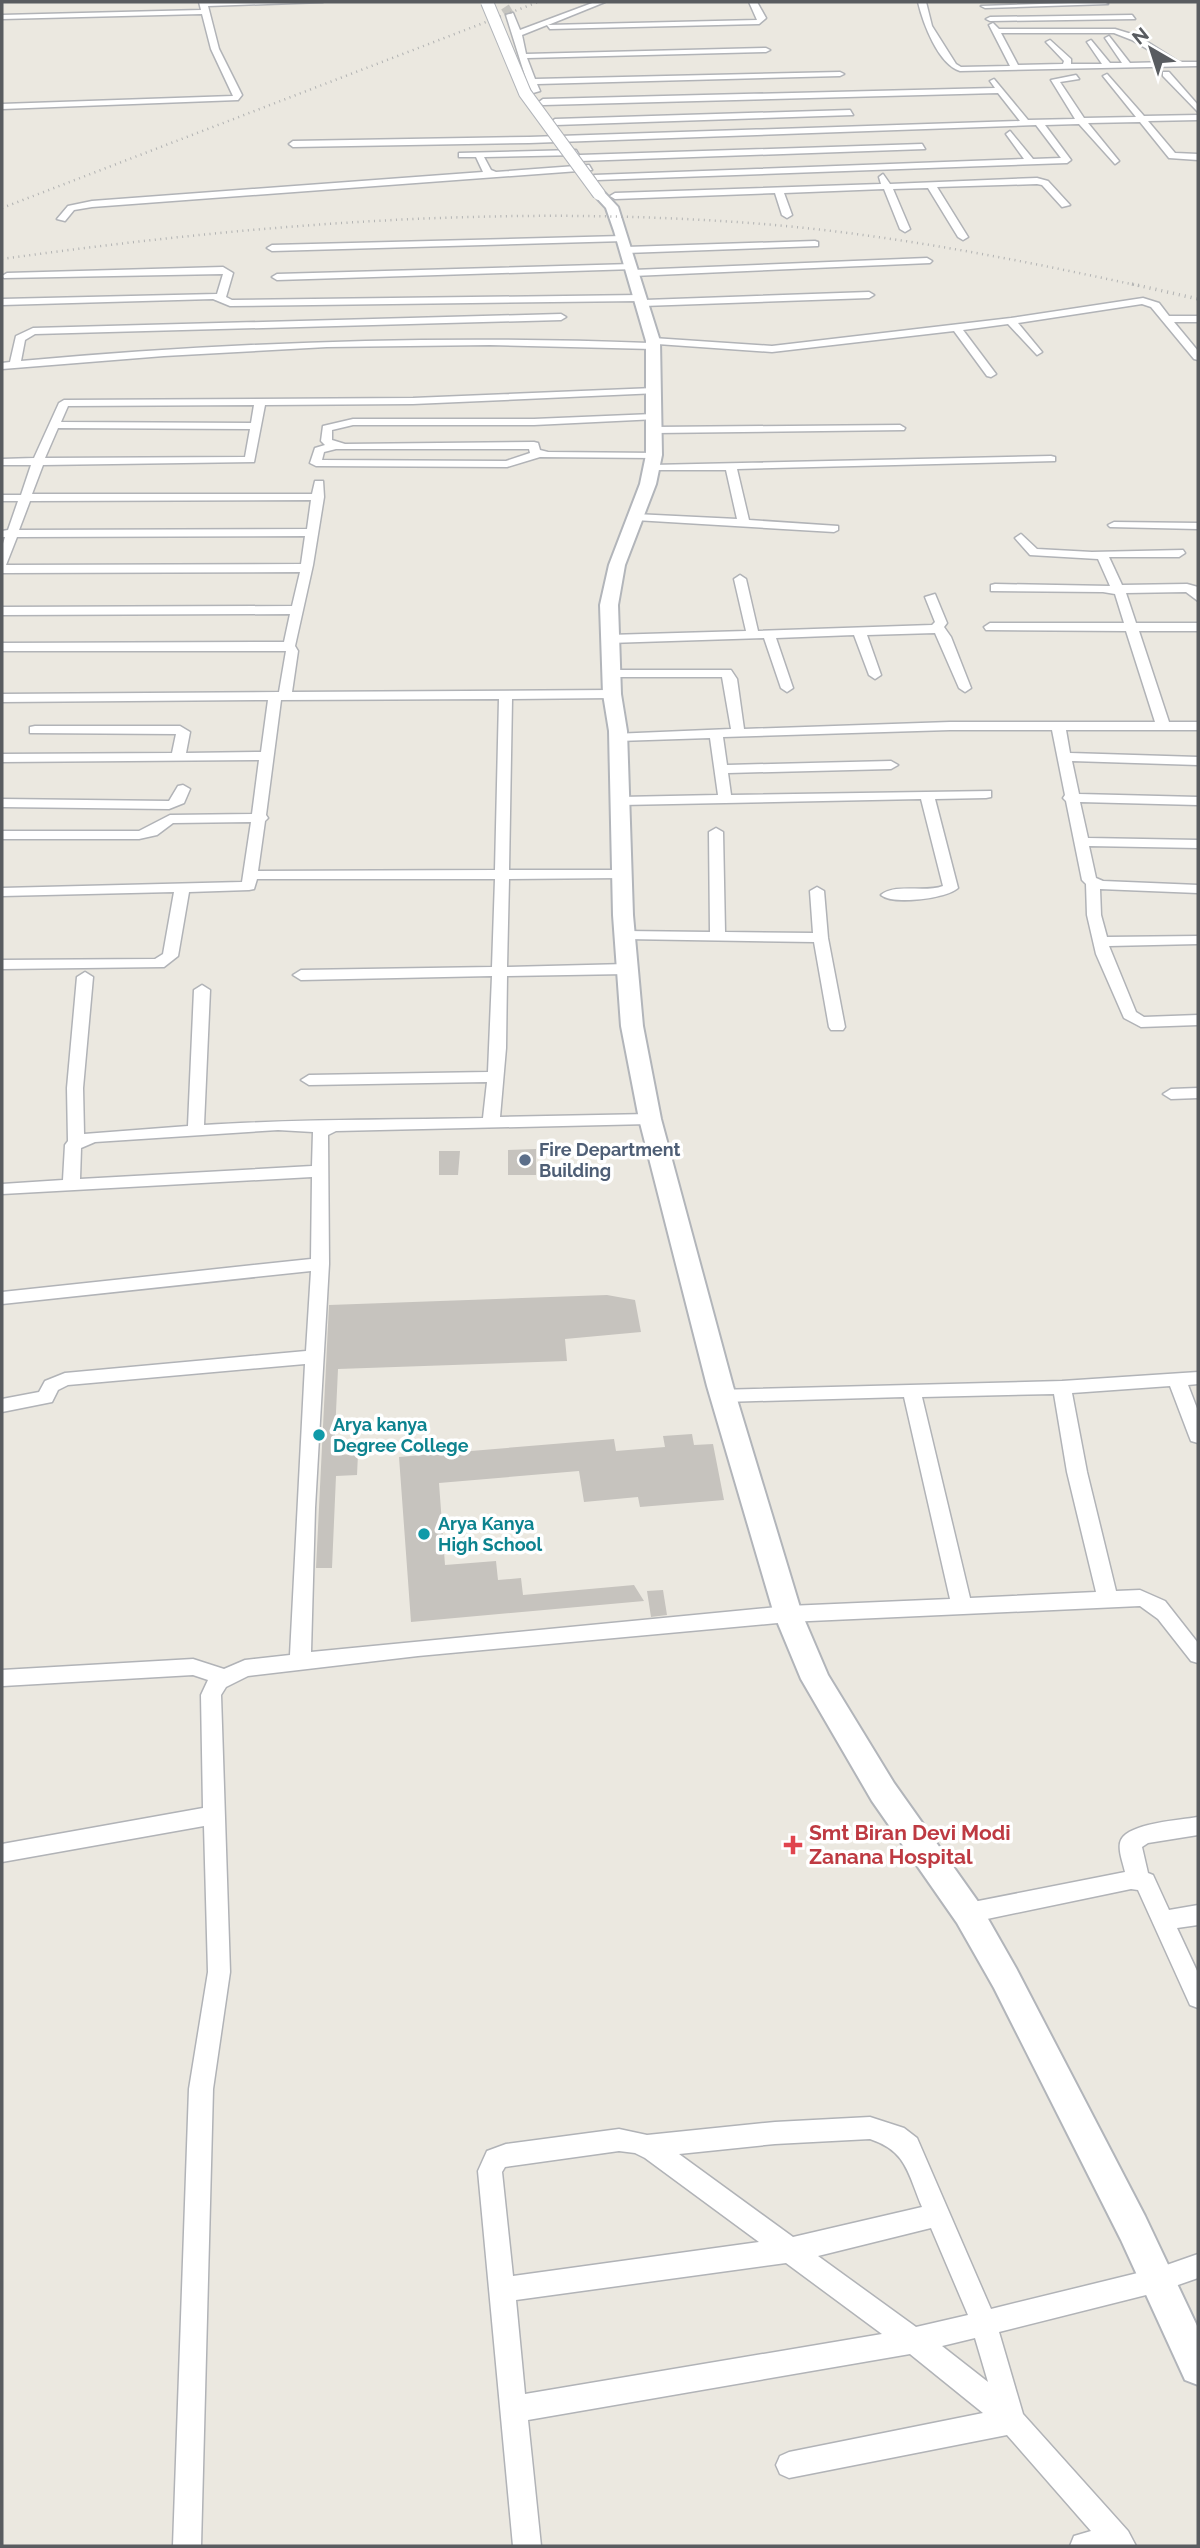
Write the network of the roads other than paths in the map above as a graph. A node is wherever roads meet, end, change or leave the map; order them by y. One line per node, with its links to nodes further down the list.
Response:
1 (319, 2): 9 (street)
2 (487, 2): 67 (main road, bridge)
3 (601, 2): 14 (street)
4 (753, 2): 14 (street)
5 (922, 2): 28 (street)
6 (984, 4): 7 (street); 13 (street)
7 (1020, 4): 8 (street)
8 (1104, 4)
9 (204, 6): 12 (street); 40 (street)
10 (510, 15): 16 (street)
11 (1132, 16): 13 (street)
12 (2, 17)
13 (990, 19): 15 (street)
14 (532, 27): 16 (street)
15 (996, 31): 24 (street); 27 (street)
16 (518, 34): 21 (street)
17 (1109, 38): 25 (street)
18 (1050, 42): 26 (street)
19 (1091, 42): 29 (street)
20 (766, 50): 21 (street)
21 (522, 57): 34 (street)
22 (1198, 64): 24 (street)
23 (793, 65): 34 (street)
24 (1182, 65): 25 (street)
25 (1128, 66): 29 (street)
26 (1067, 67): 27 (street); 29 (street)
27 (1015, 68): 28 (street)
28 (987, 69): 36 (street)
29 (1107, 71): 32 (street); 44 (street); 45 (street)
30 (1198, 73): 32 (street)
31 (840, 74): 33 (street)
32 (1166, 74): 41 (street)
33 (768, 76): 35 (street); 37 (street)
34 (529, 77): 35 (street); 39 (street)
35 (593, 80): 38 (street)
36 (1000, 90): 37 (street); 47 (street)
37 (778, 96): 38 (street)
38 (599, 101): 39 (street)
39 (543, 102): 46 (street)
40 (2, 107)
41 (1198, 110)
42 (850, 113): 46 (street)
43 (1198, 117): 44 (street)
44 (1144, 118): 45 (street); 57 (street)
45 (1081, 121): 48 (street); 58 (street)
46 (555, 122): 50 (street)
47 (1025, 122): 48 (street); 50 (street)
48 (1038, 122): 59 (street)
49 (1010, 134): 59 (street)
50 (565, 138): 51 (street); 56 (street)
51 (293, 144)
52 (922, 148): 53 (street)
53 (801, 152): 56 (street); 62 (street)
54 (462, 155): 55 (street)
55 (479, 155): 56 (street); 63 (street)
56 (578, 156): 61 (street)
57 (1198, 157)
58 (1115, 161)
59 (1032, 163): 60 (street)
60 (878, 167): 62 (street); 65 (street)
61 (589, 168): 63 (street); 67 (street)
62 (815, 170): 67 (street)
63 (490, 174): 70 (street)
64 (930, 186): 65 (street); 68 (street); 72 (street)
65 (887, 187): 66 (street); 71 (street)
66 (778, 190): 67 (street); 69 (street)
67 (604, 192): 75 (main road)
68 (1065, 205)
69 (787, 215)
70 (62, 219)
71 (905, 229)
72 (964, 237)
73 (815, 244): 75 (street)
74 (272, 248): 75 (street)
75 (628, 257): 76 (street); 78 (street); 82 (main road)
76 (927, 261)
77 (7, 276): 80 (street)
78 (277, 277)
79 (869, 295): 82 (street)
80 (221, 298): 81 (street); 83 (street)
81 (559, 299): 82 (street); 84 (street)
82 (642, 300): 90 (main road)
83 (2, 302)
84 (561, 317): 89 (street); 93 (street)
85 (1169, 319): 86 (street); 87 (street); 92 (street)
86 (1198, 319)
87 (1011, 321): 88 (street); 91 (street)
88 (957, 328): 90 (street); 95 (street)
89 (565, 342): 90 (street); 93 (street)
90 (653, 344): 96 (main road)
91 (1037, 352)
92 (1198, 356)
93 (15, 365): 94 (street)
94 (2, 366)
95 (991, 374)
96 (654, 391): 97 (street); 102 (main road)
97 (260, 401): 99 (street); 100 (street)
98 (534, 422): 102 (street); 103 (street); 104 (street)
99 (53, 425): 100 (street); 107 (street)
100 (257, 425): 107 (street)
101 (900, 428): 102 (street)
102 (653, 443): 104 (street); 108 (street); 113 (main road)
103 (335, 446): 104 (street); 104 (street)
104 (536, 450)
105 (1051, 458): 108 (street)
106 (2, 462): 107 (street)
107 (38, 462): 110 (street)
108 (731, 468): 114 (street)
109 (319, 483): 111 (street)
110 (25, 497): 111 (street); 112 (street); 119 (street)
111 (318, 497): 118 (street)
112 (2, 498)
113 (635, 517): 114 (street); 140 (main road)
114 (744, 524): 117 (street)
115 (1114, 525): 116 (street)
116 (1198, 526)
117 (834, 528)
118 (312, 533): 119 (street); 124 (street)
119 (7, 534): 123 (street)
120 (1021, 538): 122 (street)
121 (1179, 553): 122 (street)
122 (1097, 554): 128 (street)
123 (2, 563)
124 (306, 568): 125 (street); 131 (street)
125 (2, 569)
126 (740, 579): 139 (street)
127 (995, 588): 128 (street)
128 (1117, 589): 130 (street); 134 (street)
129 (931, 597): 136 (street)
130 (1198, 597)
131 (297, 610): 132 (street); 141 (street)
132 (2, 611)
133 (990, 627): 134 (street)
134 (1133, 627): 135 (street); 151 (street)
135 (1198, 627)
136 (939, 628): 137 (street); 146 (street)
137 (859, 631): 138 (street); 143 (street)
138 (769, 634): 139 (street); 145 (street)
139 (752, 635): 140 (street)
140 (609, 639): 144 (main road)
141 (289, 646): 142 (street); 148 (street)
142 (2, 648)
143 (875, 675)
144 (611, 684): 147 (street); 154 (street); 156 (main road)
145 (787, 688)
146 (965, 688)
147 (506, 695): 148 (street); 177 (street)
148 (280, 696): 149 (street); 157 (street)
149 (2, 698)
150 (1058, 725): 151 (street); 154 (street); 159 (street)
151 (1164, 725): 152 (street)
152 (1198, 726)
153 (35, 730): 158 (street)
154 (738, 732): 155 (street)
155 (716, 733): 156 (street); 163 (street)
156 (618, 737): 169 (main road)
157 (267, 756): 158 (street); 172 (street)
158 (178, 757): 160 (street)
159 (1063, 757): 161 (street); 167 (street)
160 (2, 758)
161 (1198, 761)
162 (891, 765): 163 (street)
163 (720, 769): 168 (street)
164 (183, 789): 171 (street)
165 (986, 794): 166 (street)
166 (927, 795): 168 (street); 185 (street)
167 (1070, 797): 170 (street); 175 (street)
168 (725, 799): 169 (street)
169 (621, 801): 178 (main road)
170 (1198, 801)
171 (2, 803)
172 (261, 818): 174 (street); 179 (street)
173 (716, 832): 187 (street)
174 (2, 835)
175 (1080, 842): 176 (street); 180 (street)
176 (1198, 844)
177 (501, 874): 178 (street); 179 (street); 193 (street)
178 (622, 874): 186 (main road)
179 (253, 876): 181 (street)
180 (1093, 883): 182 (street); 190 (street)
181 (182, 889): 184 (street); 191 (street)
182 (1198, 889)
183 (817, 891): 188 (street)
184 (2, 892)
185 (887, 895)
186 (625, 935): 187 (street); 192 (main road)
187 (718, 937): 188 (street)
188 (821, 939): 198 (street)
189 (1198, 940): 190 (street)
190 (1100, 942): 197 (street)
191 (2, 965)
192 (627, 968): 193 (street); 203 (main road)
193 (500, 969): 194 (street); 199 (street)
194 (300, 975)
195 (85, 978): 207 (street)
196 (202, 990): 206 (street)
197 (1198, 1020)
198 (837, 1027)
199 (495, 1077): 200 (street); 204 (street)
200 (309, 1080)
201 (1198, 1093): 202 (street)
202 (1171, 1094)
203 (650, 1119): 204 (street); 218 (main road)
204 (491, 1122): 205 (street)
205 (328, 1128): 206 (street); 208 (street)
206 (196, 1130): 207 (street)
207 (76, 1142): 209 (street)
208 (318, 1171): 209 (street); 211 (street)
209 (71, 1184): 210 (street)
210 (2, 1189)
211 (320, 1264): 212 (street); 213 (street)
212 (2, 1298)
213 (313, 1357): 219 (street); 225 (street)
214 (1198, 1377): 215 (street)
215 (1177, 1379): 216 (street); 220 (street)
216 (1062, 1387): 217 (street); 221 (street)
217 (912, 1392): 218 (street); 222 (street)
218 (723, 1395): 223 (main road)
219 (2, 1405)
220 (1198, 1436)
221 (1108, 1599): 222 (street); 224 (street)
222 (962, 1606): 223 (street)
223 (788, 1614): 225 (street); 232 (main road)
224 (1198, 1655)
225 (300, 1662): 227 (street)
226 (3, 1678): 227 (street)
227 (223, 1678): 228 (street)
228 (214, 1815): 230 (street); 249 (street)
229 (1198, 1826): 231 (street)
230 (2, 1853)
231 (1138, 1880): 232 (street); 234 (street)
232 (968, 1913): 240 (main road)
233 (1198, 1915): 234 (street)
234 (1164, 1920): 235 (street)
235 (1198, 1998)
236 (647, 2146): 237 (street); 238 (street); 241 (street)
237 (937, 2215): 238 (street); 242 (street)
238 (791, 2250): 241 (street); 243 (street)
239 (1198, 2266): 240 (street)
240 (1158, 2280): 242 (street); 244 (main road)
241 (501, 2290): 245 (street)
242 (984, 2323): 243 (street); 246 (street)
243 (913, 2341): 245 (street); 246 (street)
244 (1198, 2367)
245 (513, 2409): 250 (street)
246 (1012, 2421): 247 (street); 248 (street)
247 (789, 2465)
248 (1120, 2543): 251 (street)
249 (187, 2546)
250 (527, 2546)
251 (1084, 2546)

